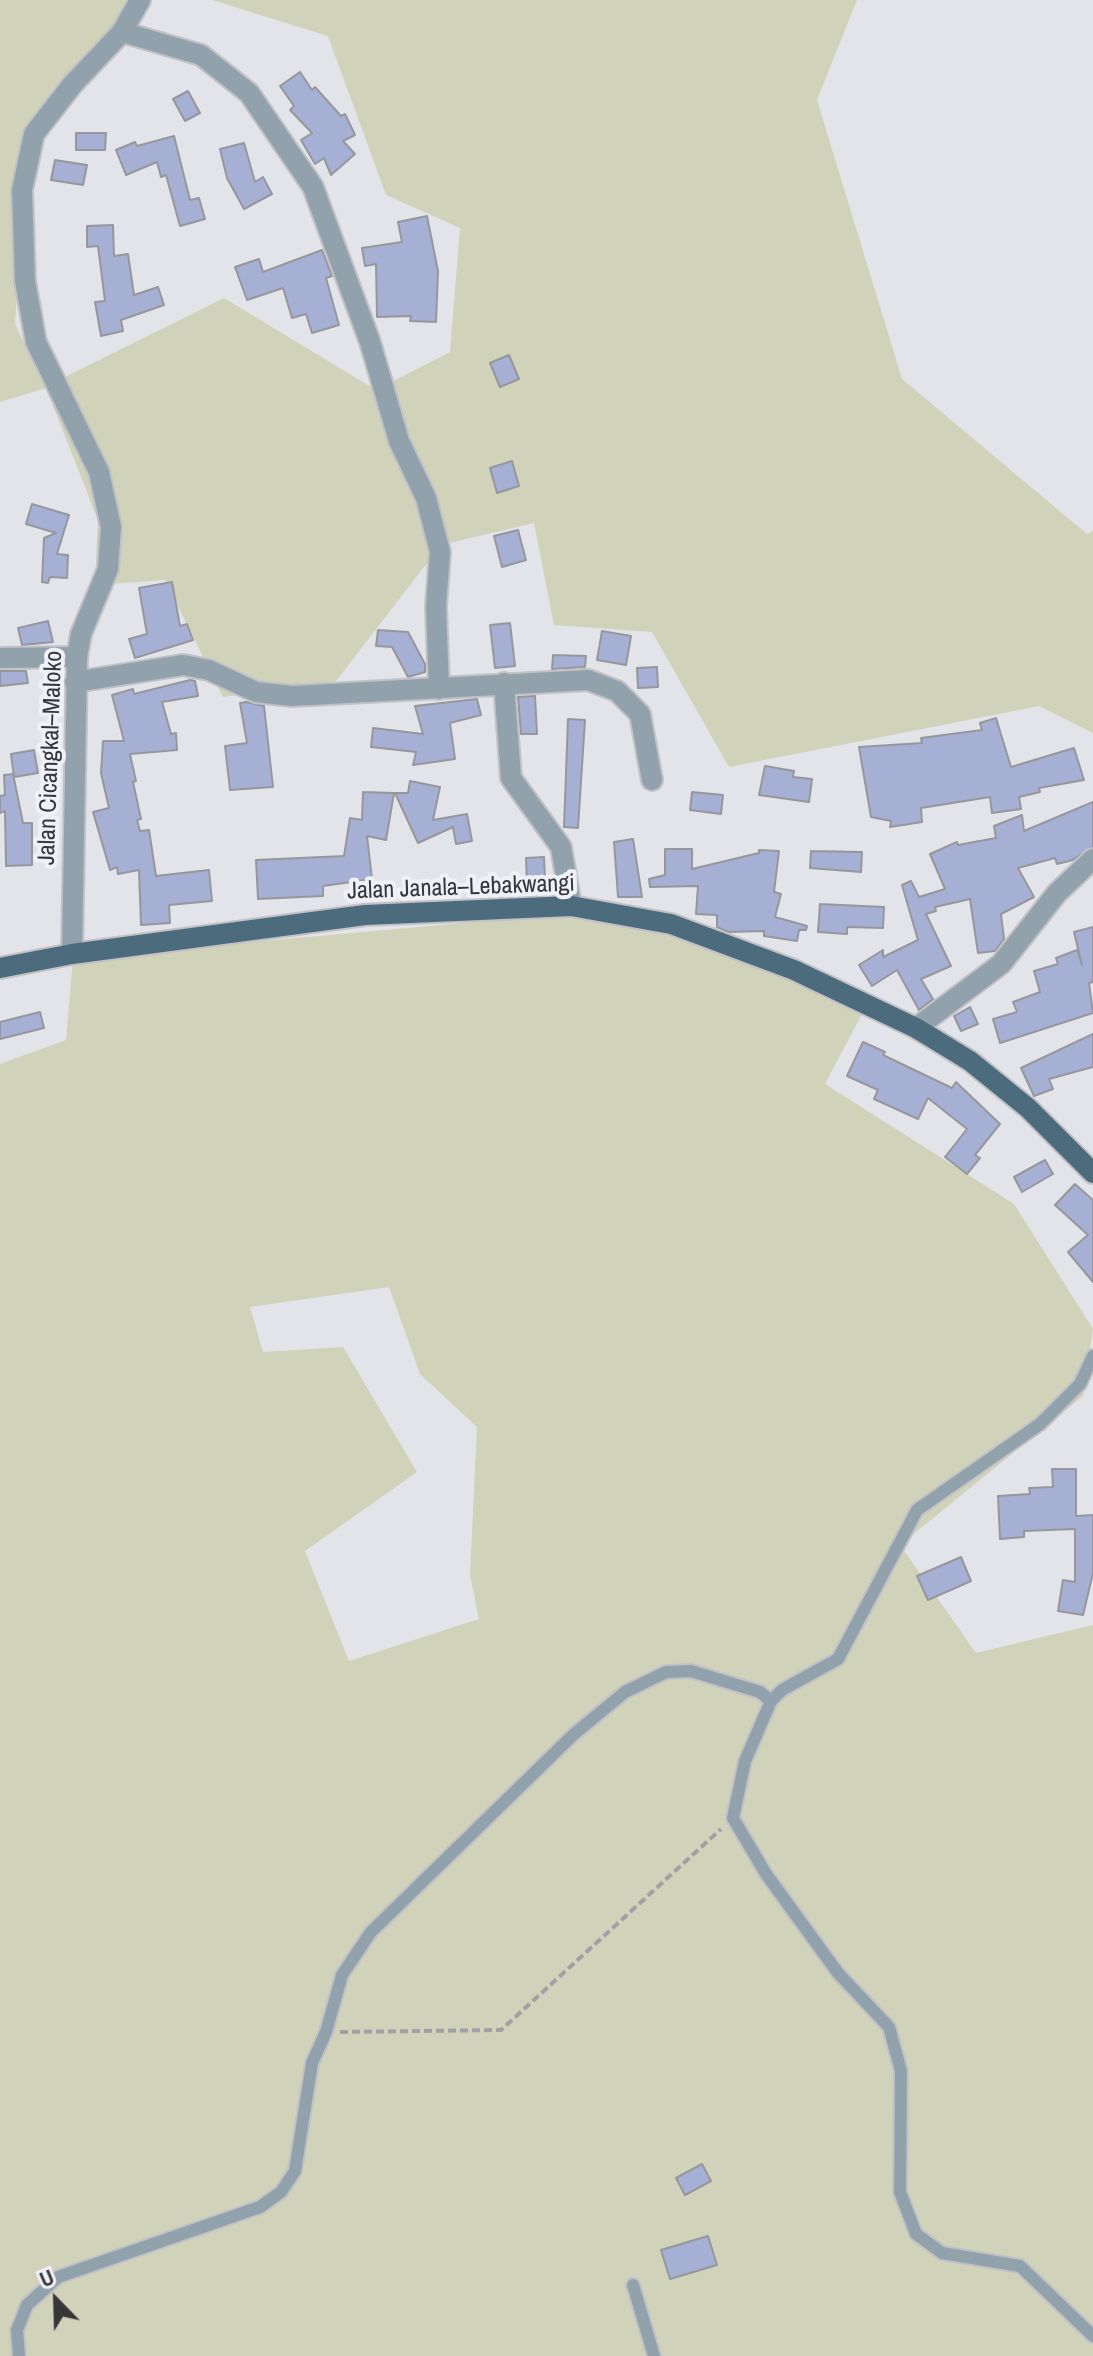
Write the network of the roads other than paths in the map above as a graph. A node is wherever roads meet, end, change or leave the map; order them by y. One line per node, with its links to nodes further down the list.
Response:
1 (140, 0): 2 (street, Jalan Cicangkal–Maloko)
2 (122, 32): 3 (street, Jalan Cicangkal–Maloko); 7 (street)
3 (77, 657): 4 (street); 5 (street, Jalan Cicangkal–Maloko)
4 (0, 658)
5 (75, 682): 7 (street); 11 (street, Jalan Cicangkal–Maloko)
6 (504, 683): 7 (street); 8 (street); 10 (street)
7 (439, 689)
8 (652, 780)
9 (1093, 859): 13 (street)
10 (571, 906): 11 (main road, Jalan Janala–Lebakwangi); 13 (main road, Jalan Janala–Lebakwangi)
11 (72, 954): 12 (main road, Jalan Janala–Lebakwangi)
12 (0, 968)
13 (916, 1028): 14 (main road, Jalan Janala–Lebakwangi)
14 (1093, 1173)
15 (1093, 1356): 16 (lane)
16 (771, 1701): 18 (lane); 19 (lane)
17 (633, 2285): 20 (lane)
18 (1093, 2336)
19 (19, 2356)
20 (654, 2356)

